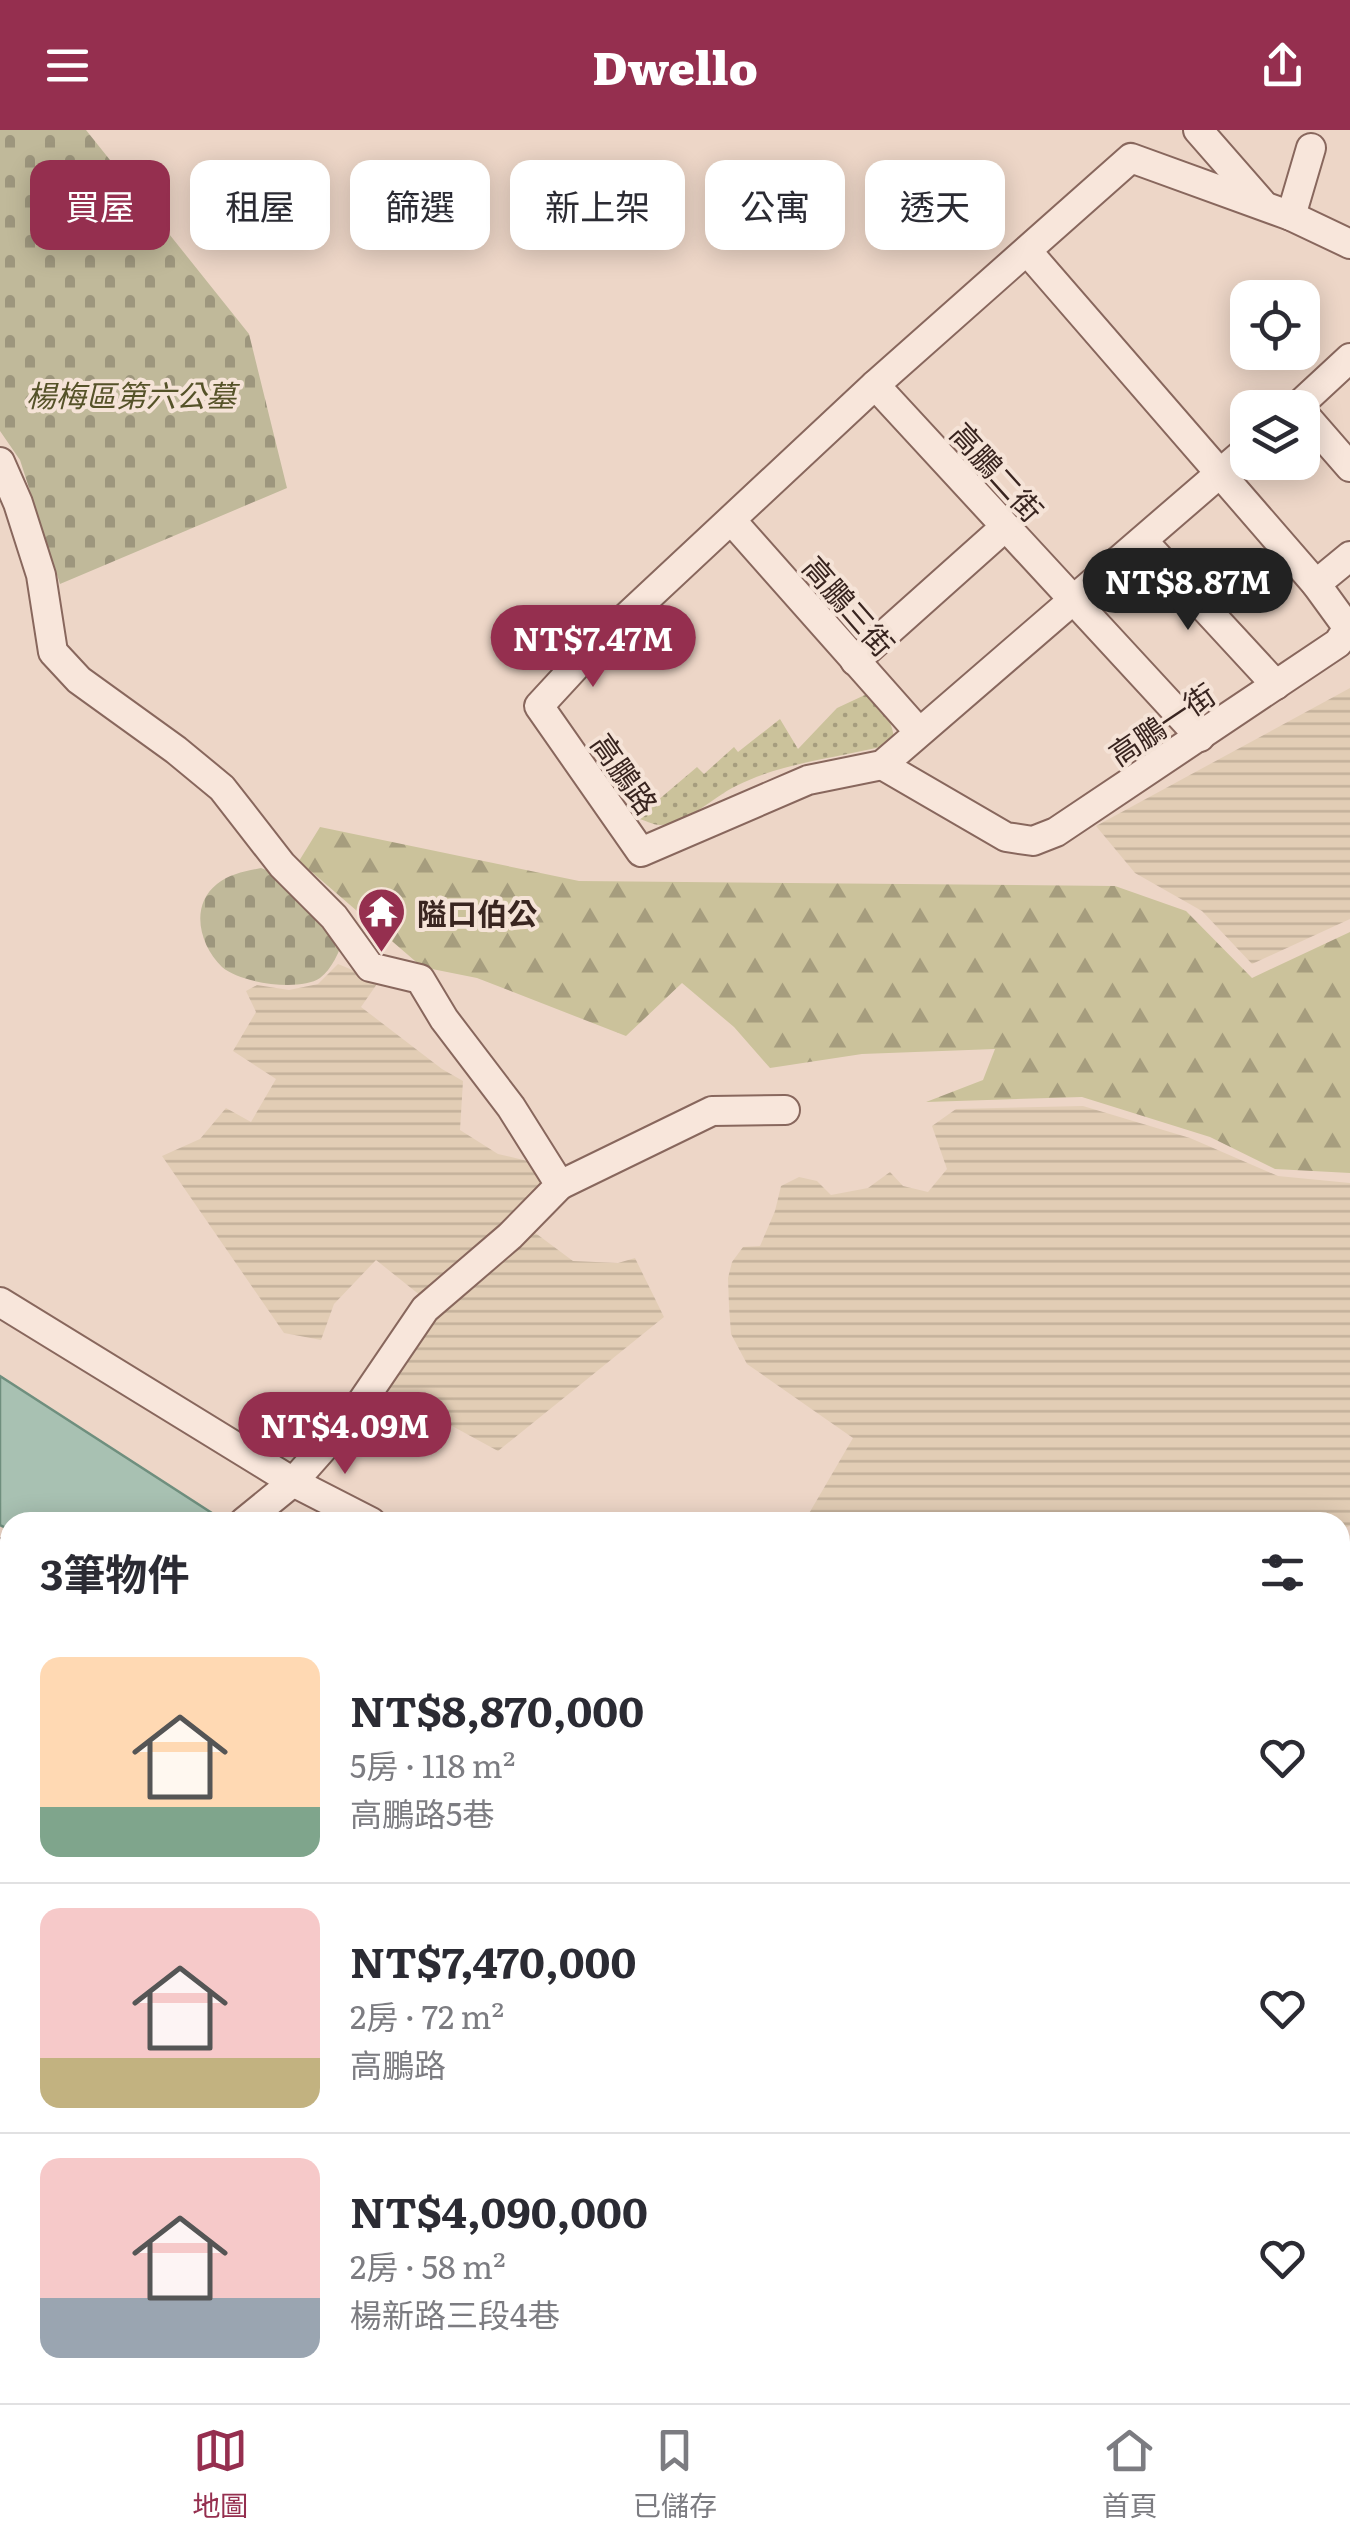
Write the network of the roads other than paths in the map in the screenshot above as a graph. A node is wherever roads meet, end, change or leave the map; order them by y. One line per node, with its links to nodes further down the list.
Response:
1 (1198, 130): 3 (street)
2 (1311, 148): 3 (street)
3 (1278, 211): 4 (street); 5 (street, 高鵬路)
4 (1350, 244)
5 (1028, 252): 7 (street, 高鵬路); 13 (street, 高鵬一街)
6 (1350, 358): 8 (street)
7 (876, 384): 15 (street, 高鵬路); 16 (street, 高鵬二街)
8 (1317, 390)
9 (1320, 432): 12 (street)
10 (0, 462): 14 (street)
11 (1230, 465): 13 (street)
12 (1350, 467)
13 (1219, 474): 17 (street); 19 (street, 高鵬一街)
14 (9, 506): 27 (street)
15 (732, 521): 21 (street, 高鵬三街); 25 (street, 高鵬路)
16 (1005, 527): 20 (street, 高鵬二街); 21 (street)
17 (1142, 541): 20 (street); 22 (street)
18 (1350, 556): 19 (street)
19 (1316, 584): 22 (street, 高鵬一街)
20 (1072, 602): 23 (street); 24 (street, 高鵬二街)
21 (855, 661): 23 (street, 高鵬三街)
22 (1276, 685): 24 (street, 高鵬一街)
23 (919, 732): 25 (street)
24 (1200, 737): 25 (street, 高鵬一街)
25 (882, 765)
26 (785, 1110): 27 (street)
27 (560, 1185): 29 (street)
28 (0, 1302): 29 (street)
29 (293, 1482): 30 (street); 31 (street)
30 (256, 1512)
31 (352, 1512)

